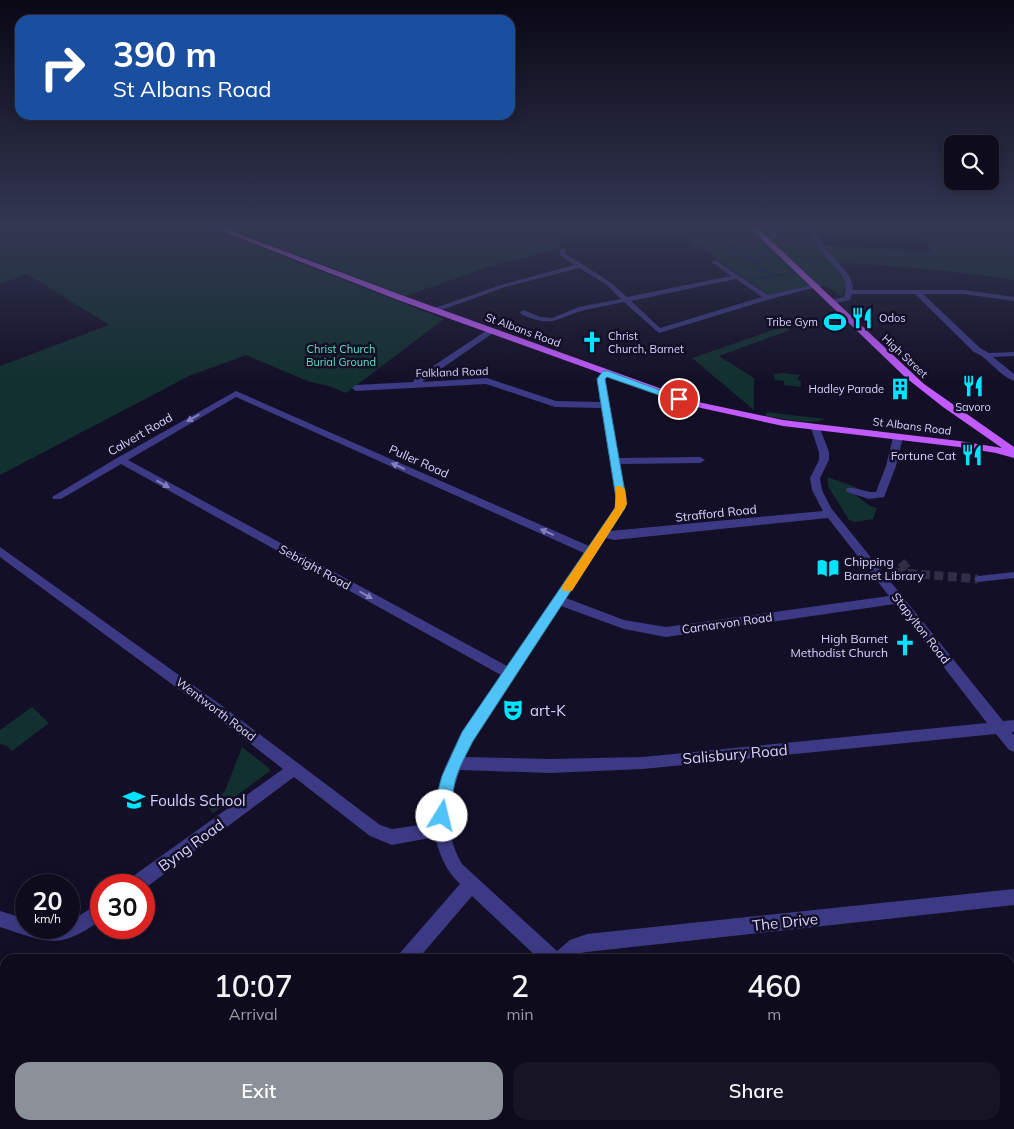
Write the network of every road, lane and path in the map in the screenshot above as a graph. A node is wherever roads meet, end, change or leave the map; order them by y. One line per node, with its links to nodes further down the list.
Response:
1 (348, 278): 15 (main road, St Albans Road)
2 (534, 278): 15 (street)
3 (600, 278): 13 (street)
4 (734, 278): 13 (street)
5 (738, 278): 11 (street)
6 (809, 278): 8 (main road, High Street)
7 (846, 278): 9 (street)
8 (818, 286): 11 (street); 14 (main road, High Street)
9 (850, 292): 10 (street); 14 (street)
10 (918, 293): 12 (street); 19 (street)
11 (767, 297): 13 (street)
12 (1014, 299)
13 (626, 300): 16 (street)
14 (834, 302): 27 (main road, High Street)
15 (433, 310): 17 (main road, St Albans Road)
16 (524, 312)
17 (492, 331): 20 (main road, St Albans Road); 22 (street)
18 (1014, 354): 19 (street)
19 (988, 355): 21 (street)
20 (606, 373): 25 (street); 26 (main road, St Albans Road)
21 (1014, 378)
22 (416, 384): 23 (street, Falkland Road); 25 (street, Falkland Road)
23 (356, 388)
24 (236, 394): 32 (street, Calvert Road, one-way to 32); 40 (street, Puller Road, one-way to 24)
25 (604, 405): 34 (street)
26 (816, 428): 28 (main road, St Albans Road); 37 (street, Stapylton Road)
27 (988, 434): 29 (main road); 30 (main road, High Street)
28 (898, 436): 29 (main road, St Albans Road); 35 (street)
29 (975, 446): 30 (main road, St Albans Road)
30 (999, 447): 31 (main road, St Albans Road)
31 (1014, 454)
32 (120, 460): 36 (street, Calvert Road); 45 (street, Sebright Road, one-way to 45)
33 (700, 460): 34 (street)
34 (615, 461): 38 (street)
35 (851, 490)
36 (57, 497)
37 (831, 514): 38 (street, Strafford Road); 43 (street, Stapylton Road)
38 (604, 534): 40 (street)
39 (0, 551): 49 (street, Wentworth Road)
40 (591, 552): 44 (street)
41 (1014, 576): 42 (street)
42 (978, 579)
43 (898, 599): 44 (street, Carnarvon Road); 46 (street, Stapylton Road)
44 (559, 600): 45 (street)
45 (510, 674): 48 (street)
46 (1008, 728): 47 (street, Stapylton Road); 48 (street, Salisbury Road)
47 (1014, 746)
48 (454, 763): 50 (street)
49 (294, 769): 50 (street, Wentworth Road); 51 (street, Byng Road)
50 (440, 829): 52 (street)
51 (150, 874)
52 (470, 885): 56 (street); 57 (street)
53 (1014, 897): 58 (street, The Drive)
54 (0, 919): 55 (street)
55 (15, 923)
56 (410, 954)
57 (546, 954)
58 (567, 954)

